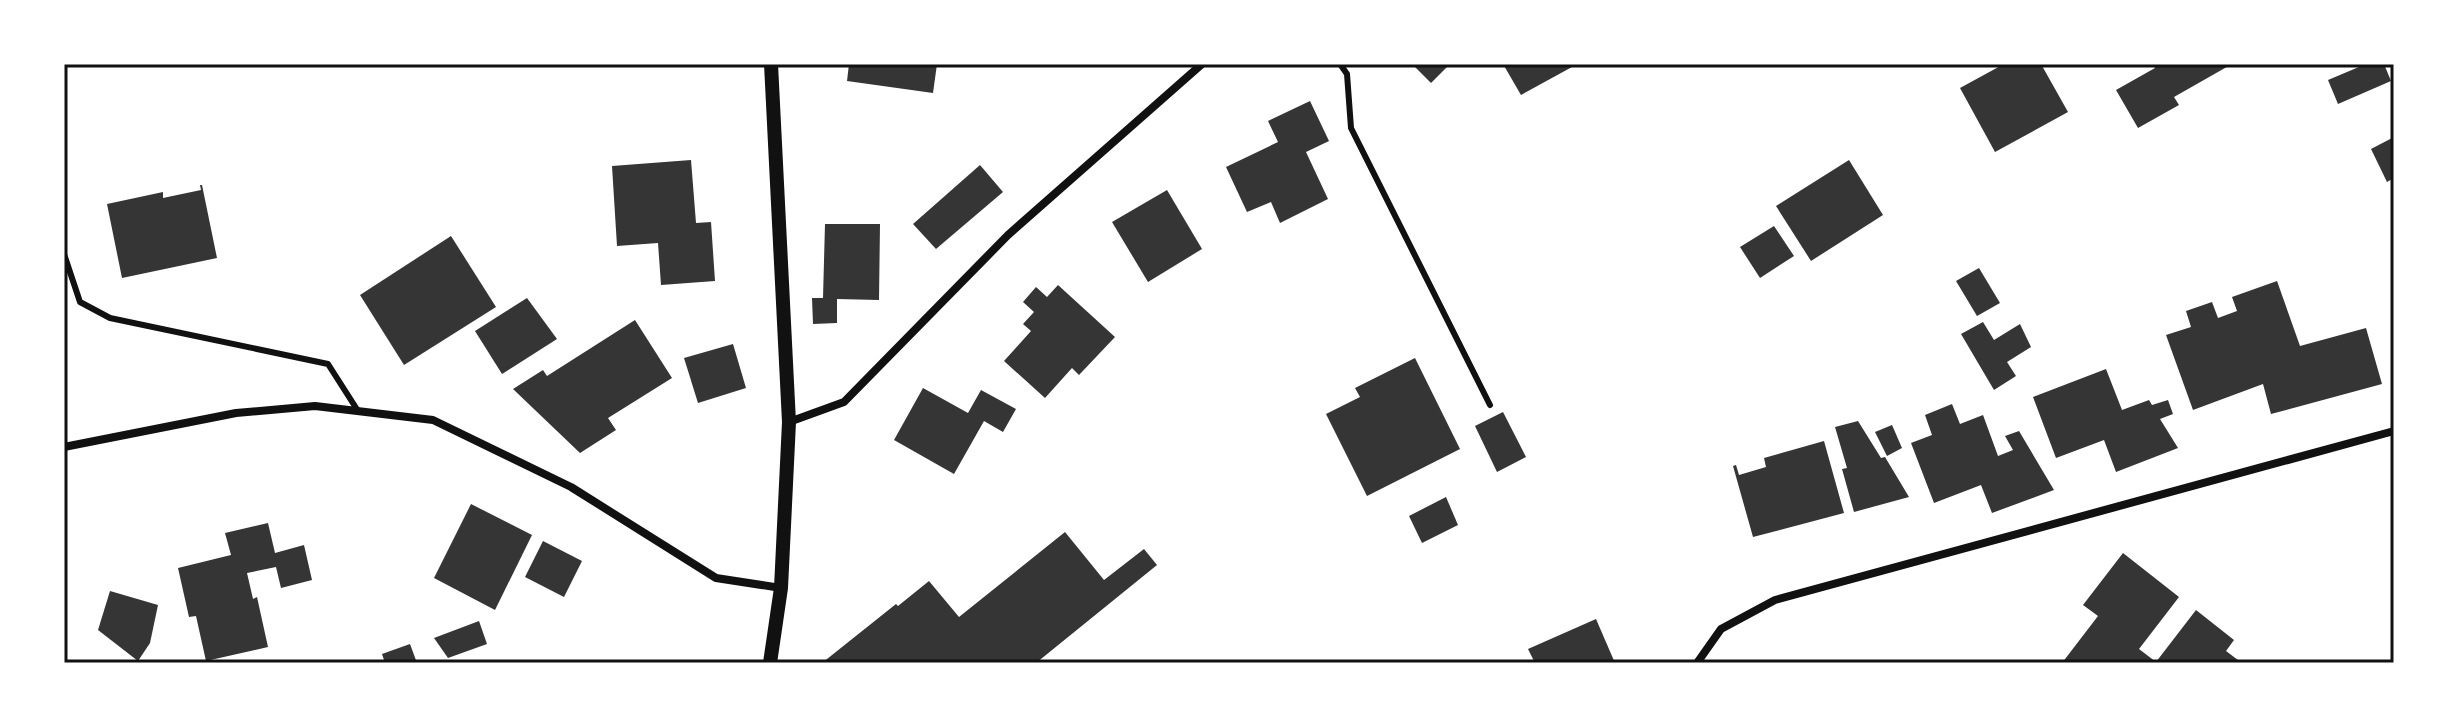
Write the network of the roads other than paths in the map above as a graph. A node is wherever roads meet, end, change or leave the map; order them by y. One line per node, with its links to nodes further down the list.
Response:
1 (771, 64): 7 (street)
2 (1202, 64): 7 (street)
3 (1340, 64): 5 (lane)
4 (64, 254): 6 (lane)
5 (1490, 405)
6 (358, 411): 9 (street); 10 (street)
7 (789, 422): 10 (street)
8 (2394, 431): 12 (street)
9 (64, 447)
10 (781, 588): 11 (street)
11 (770, 663)
12 (1697, 663)

